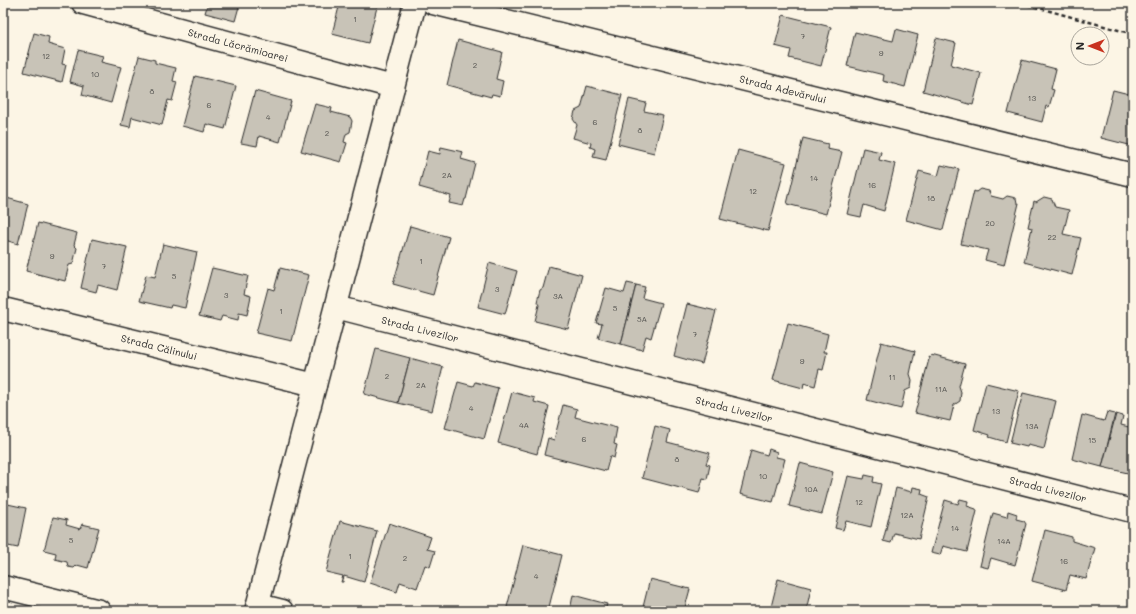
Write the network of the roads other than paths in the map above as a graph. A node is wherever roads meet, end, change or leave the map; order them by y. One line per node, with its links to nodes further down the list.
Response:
1 (83, 3): 4 (street, Strada Lăcrămioarei)
2 (414, 3): 4 (street)
3 (433, 3): 5 (street, Strada Adevărului)
4 (393, 87): 6 (street)
5 (1133, 175)
6 (336, 307): 8 (street); 9 (street, Strada Livezilor)
7 (3, 309): 8 (street, Strada Călinului)
8 (315, 385): 11 (street)
9 (1132, 511)
10 (3, 587): 12 (street)
11 (257, 608): 13 (street)
12 (99, 611)
13 (282, 611)

